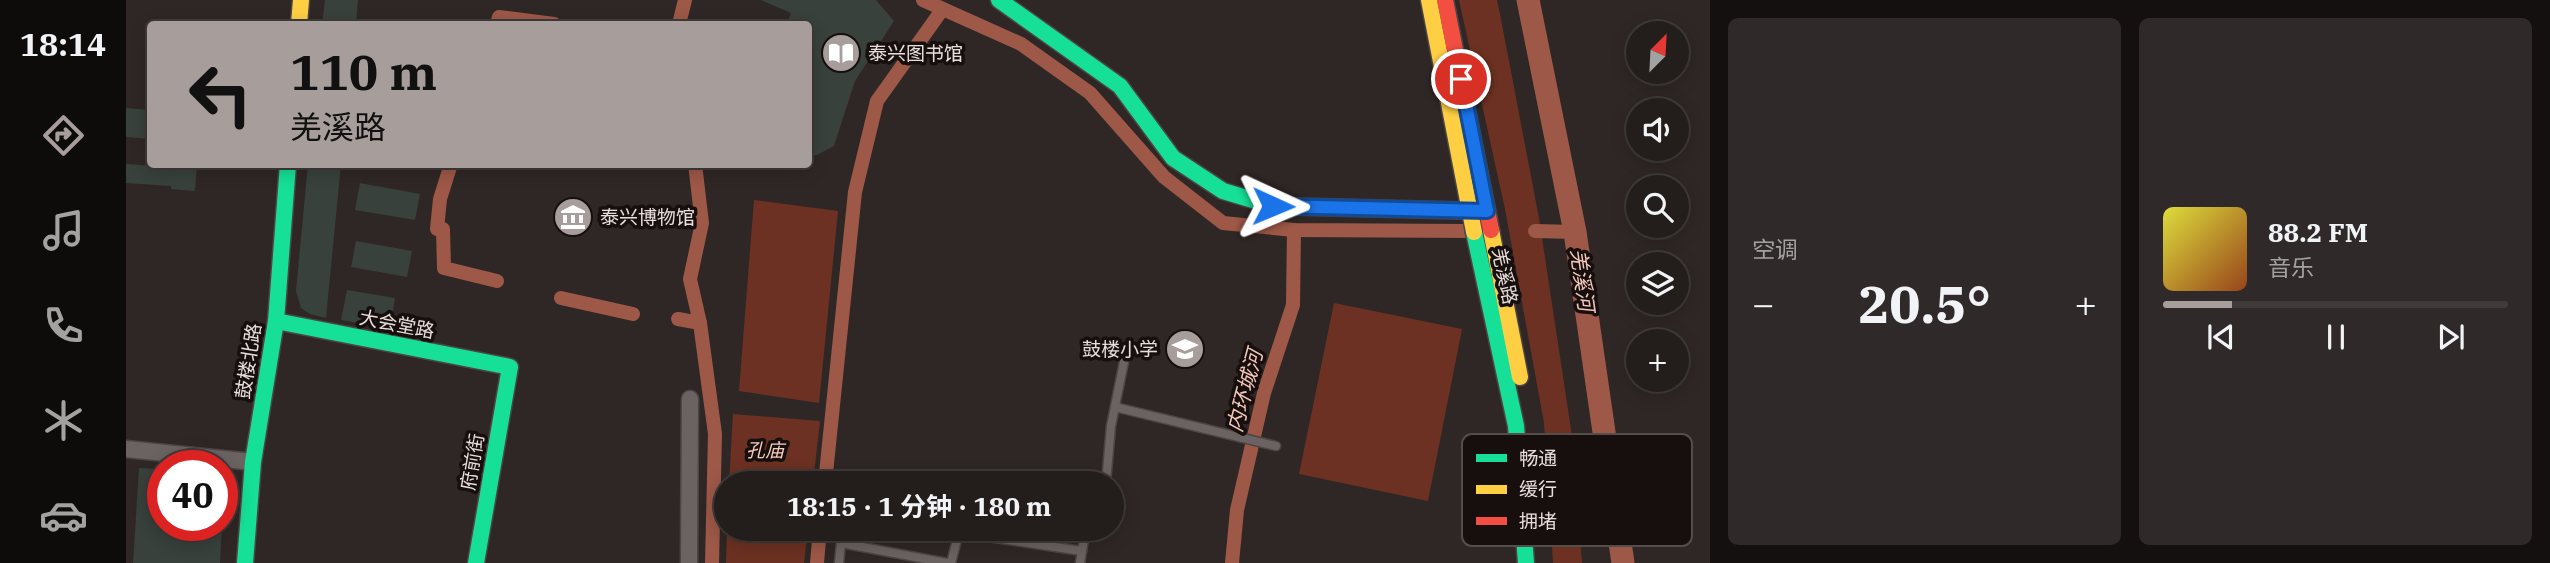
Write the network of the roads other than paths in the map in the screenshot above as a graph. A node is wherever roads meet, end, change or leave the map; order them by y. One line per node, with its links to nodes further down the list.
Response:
1 (301, 0): 5 (street)
2 (999, 0): 7 (street)
3 (1429, 0): 7 (street, 羌溪路)
4 (1445, 0): 8 (street, 羌溪路)
5 (299, 21)
6 (288, 168): 9 (street, 鼓楼北路)
7 (1469, 211): 8 (street); 14 (street, 羌溪路)
8 (1487, 211): 15 (street, 羌溪路)
9 (276, 321): 11 (street, 大会堂路); 18 (street, 鼓楼北路)
10 (1126, 352): 13 (lane)
11 (510, 368): 26 (street, 府前街)
12 (690, 399): 27 (street)
13 (1115, 407): 16 (lane); 19 (lane)
14 (1517, 434)
15 (1530, 434)
16 (1276, 446)
17 (126, 449): 18 (street)
18 (253, 462): 25 (street, 鼓楼北路)
19 (1108, 471)
20 (957, 541): 29 (lane)
21 (1021, 541): 24 (lane)
22 (1084, 541): 24 (lane)
23 (841, 542): 28 (lane); 29 (lane)
24 (1082, 551): 30 (lane)
25 (245, 563)
26 (476, 563)
27 (689, 563)
28 (839, 563)
29 (949, 563)
30 (1080, 563)

